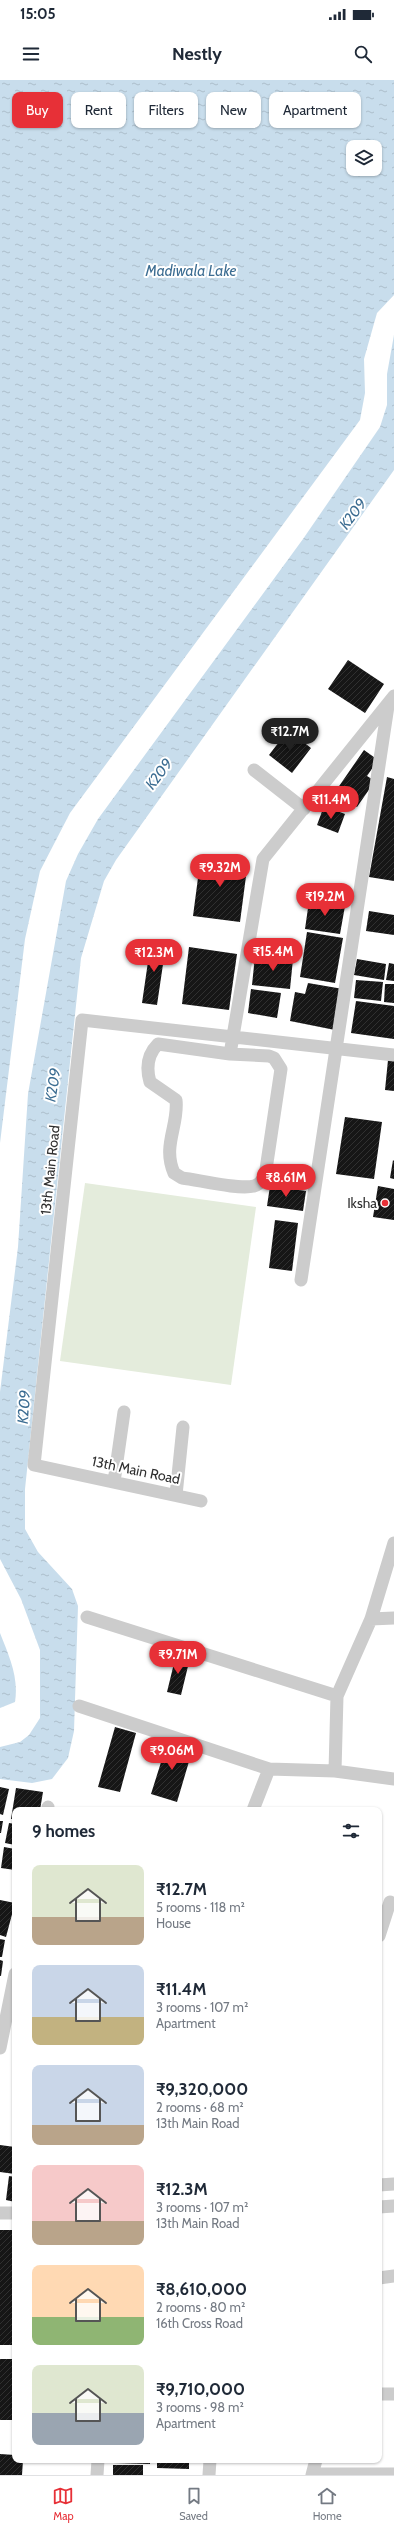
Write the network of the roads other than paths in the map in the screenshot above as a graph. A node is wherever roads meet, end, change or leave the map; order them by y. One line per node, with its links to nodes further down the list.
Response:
1 (391, 701): 3 (street); 5 (street)
2 (254, 770): 3 (street)
3 (304, 809): 4 (street)
4 (232, 1037): 5 (street, 13th Main Road); 6 (street); 11 (street, 13th Main Road)
5 (336, 1049): 7 (street, 13th Main Road); 8 (street)
6 (230, 1054): 6 (street)
7 (394, 1055)
8 (301, 1280)
9 (124, 1412): 11 (street)
10 (183, 1427): 12 (street)
11 (114, 1482): 12 (street, 13th Main Road)
12 (176, 1495): 13 (street, 13th Main Road)
13 (202, 1501)
14 (394, 1543): 17 (street)
15 (87, 1617): 18 (street)
16 (394, 1618): 17 (street)
17 (371, 1619): 18 (street)
18 (337, 1696): 21 (street)
19 (79, 1706): 20 (street)
20 (269, 1770): 21 (street); 23 (street)
21 (335, 1770): 22 (street)
22 (394, 1779)
23 (254, 1807)
24 (388, 1902): 25 (street)
25 (382, 1925)
26 (12, 1984): 27 (street)
27 (3, 2014): 28 (street)
28 (0, 2048)
29 (382, 2184): 30 (street)
30 (394, 2184)
31 (394, 2206): 32 (street)
32 (382, 2207)
33 (0, 2213): 34 (street)
34 (12, 2213)
35 (394, 2276): 36 (street)
36 (382, 2278)
37 (382, 2394): 38 (street)
38 (394, 2394)
39 (98, 2463): 44 (street)
40 (210, 2463): 45 (street)
41 (315, 2463): 42 (street)
42 (313, 2474): 43 (street)
43 (394, 2474)
44 (97, 2475)
45 (209, 2475)

